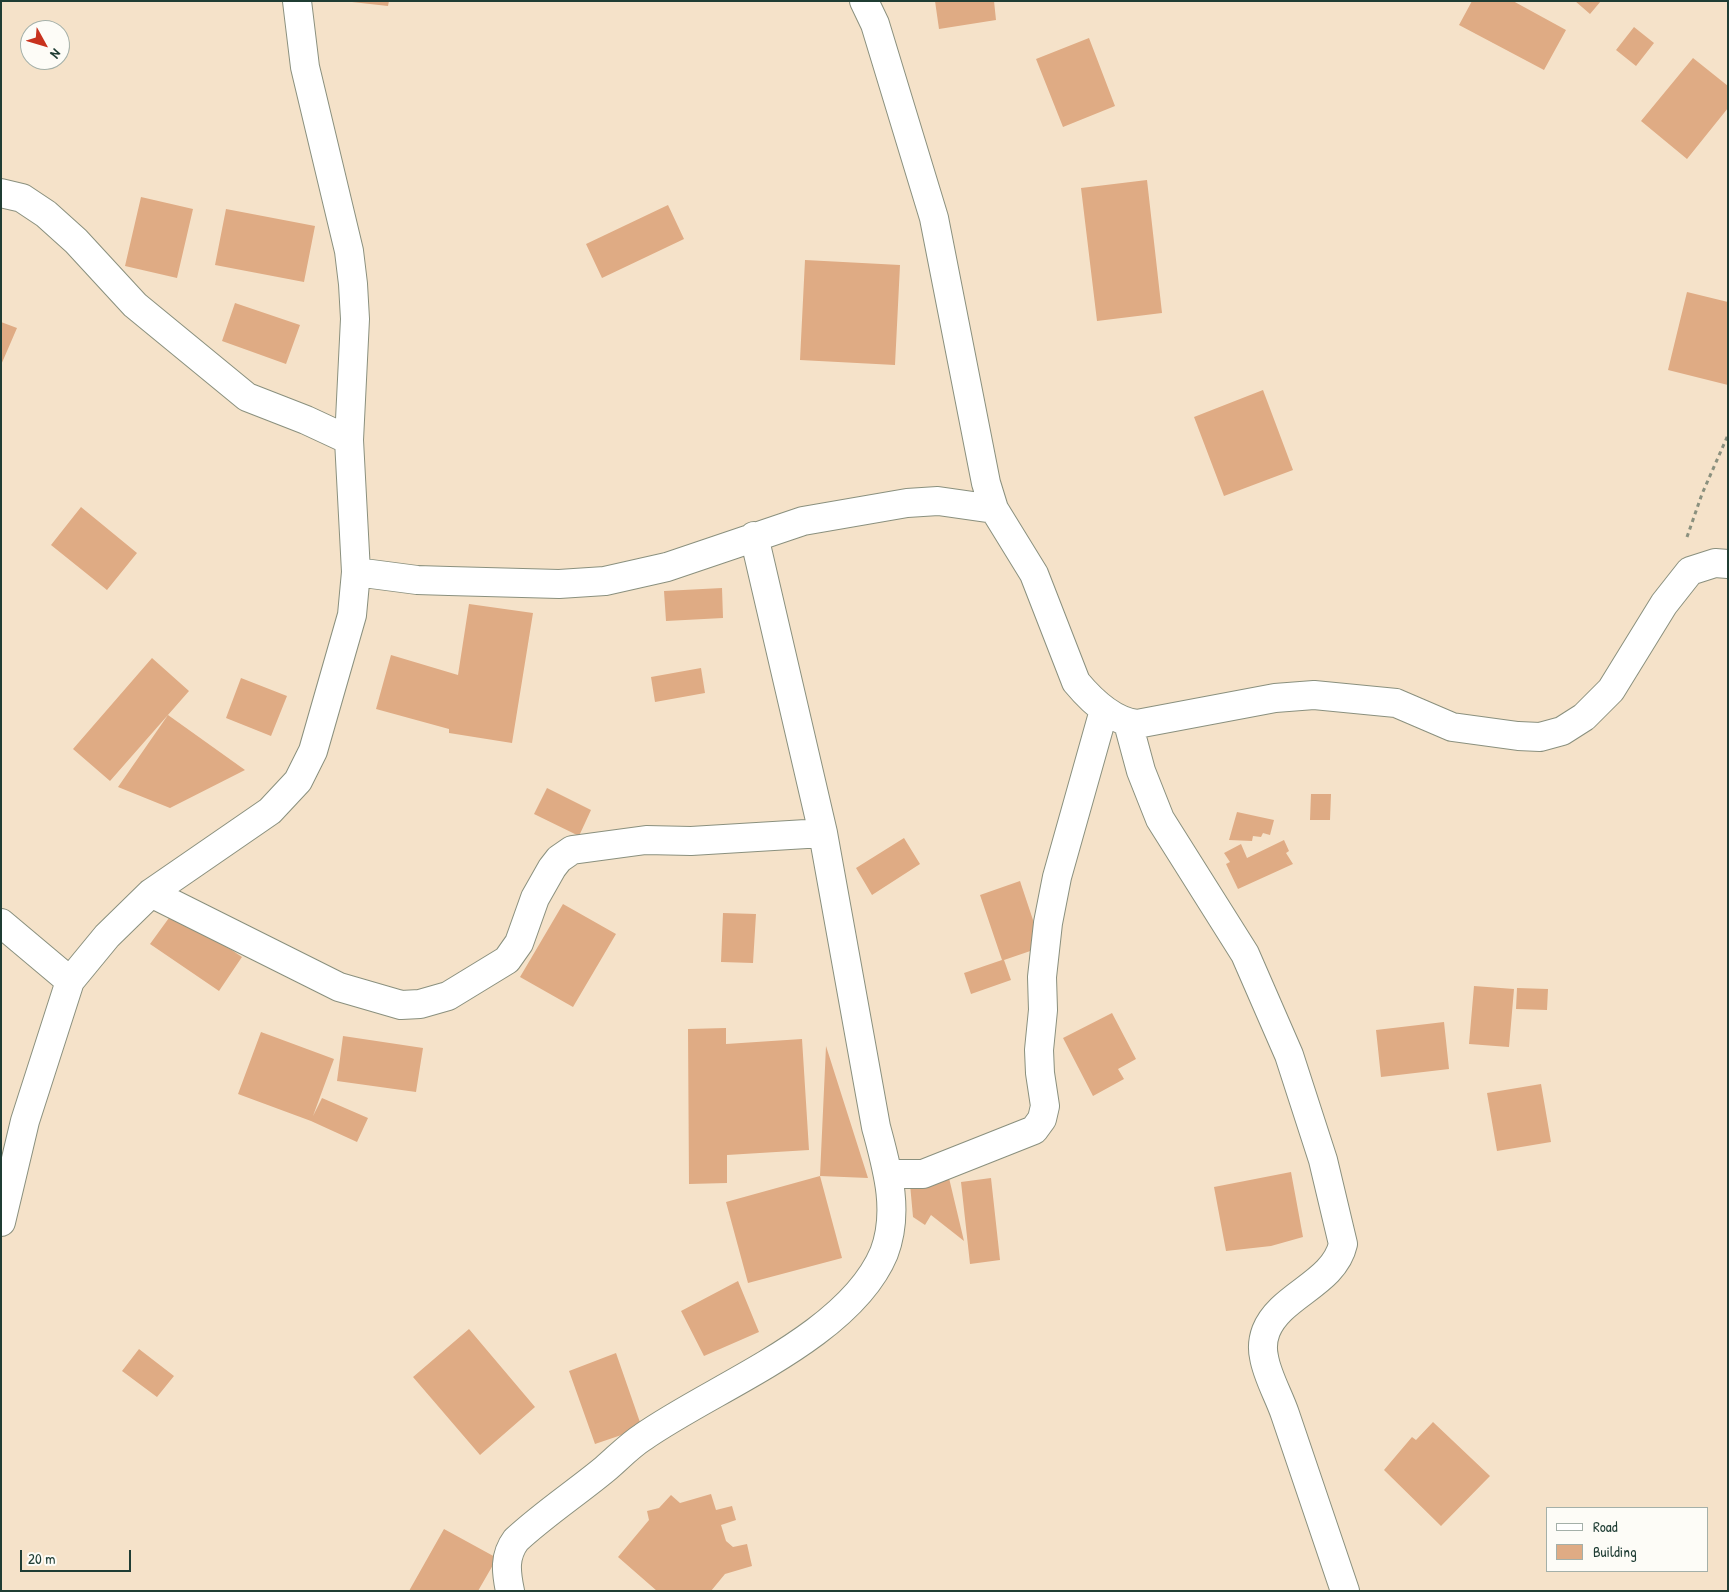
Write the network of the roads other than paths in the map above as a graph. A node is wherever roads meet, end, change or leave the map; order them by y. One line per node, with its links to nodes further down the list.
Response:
1 (297, 1): 4 (street)
2 (864, 1): 5 (street)
3 (1, 193): 4 (street)
4 (349, 440): 8 (street)
5 (994, 509): 6 (street); 9 (street)
6 (754, 536): 8 (street); 11 (street)
7 (1728, 564): 10 (street)
8 (356, 572): 12 (street)
9 (1104, 710): 10 (street); 15 (street)
10 (1128, 723): 18 (street)
11 (823, 834): 12 (street); 15 (street)
12 (151, 893): 14 (street)
13 (1, 923): 14 (street)
14 (70, 981): 16 (street)
15 (888, 1174): 17 (street)
16 (1, 1222)
17 (510, 1591)
18 (1345, 1591)

